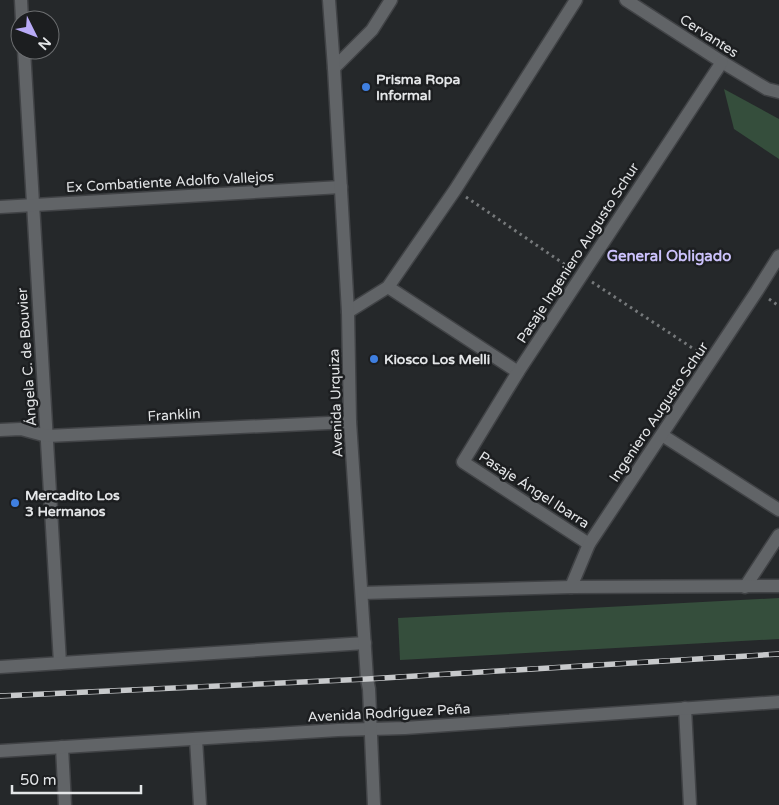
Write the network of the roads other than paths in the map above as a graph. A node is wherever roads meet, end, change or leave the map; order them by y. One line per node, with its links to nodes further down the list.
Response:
1 (329, 0): 7 (street, Avenida Urquiza)
2 (391, 0): 7 (street)
3 (576, 0): 13 (street)
4 (626, 0): 6 (street, Cervantes)
5 (25, 60): 10 (street, Ángela C. de Bouvier)
6 (722, 62): 8 (street, Cervantes); 15 (street, Pasaje Ingeniero Augusto Schur)
7 (334, 68): 9 (street, Avenida Urquiza)
8 (779, 92)
9 (341, 187): 10 (street, Ex Combatiente Adolfo Vallejos); 14 (street, Avenida Urquiza)
10 (32, 205): 11 (street, Ex Combatiente Adolfo Vallejos); 19 (street, Ángela C. de Bouvier)
11 (0, 207)
12 (779, 256): 18 (street, Ingeniero Augusto Schur)
13 (388, 287): 14 (street); 15 (street)
14 (348, 312): 16 (street, Avenida Urquiza)
15 (518, 372): 20 (street, Pasaje Ingeniero Augusto Schur)
16 (350, 422): 19 (street, Franklin); 27 (street, Avenida Urquiza)
17 (0, 430): 19 (street, Franklin)
18 (662, 435): 21 (street); 23 (street, Ingeniero Augusto Schur)
19 (47, 436): 29 (street, Ángela C. de Bouvier)
20 (463, 462): 23 (street, Pasaje Ángel Ibarra)
21 (779, 510)
22 (779, 535): 26 (street)
23 (589, 544): 25 (street, Ingeniero Augusto Schur)
24 (779, 586): 26 (street)
25 (571, 587): 26 (street); 27 (street)
26 (745, 587)
27 (362, 594): 28 (street, Avenida Urquiza)
28 (365, 643): 29 (street); 33 (street, Avenida Urquiza)
29 (60, 662): 30 (street)
30 (0, 667)
31 (779, 702): 32 (street, Avenida Rodríguez Peña)
32 (685, 708): 33 (street, Avenida Rodríguez Peña); 40 (street)
33 (370, 730): 34 (street, Avenida Rodríguez Peña); 39 (street, Avenida Urquiza)
34 (196, 739): 35 (street, Avenida Rodríguez Peña); 38 (street)
35 (62, 747): 36 (street, Avenida Rodríguez Peña); 37 (street)
36 (0, 751)
37 (65, 805)
38 (200, 805)
39 (374, 805)
40 (690, 805)

